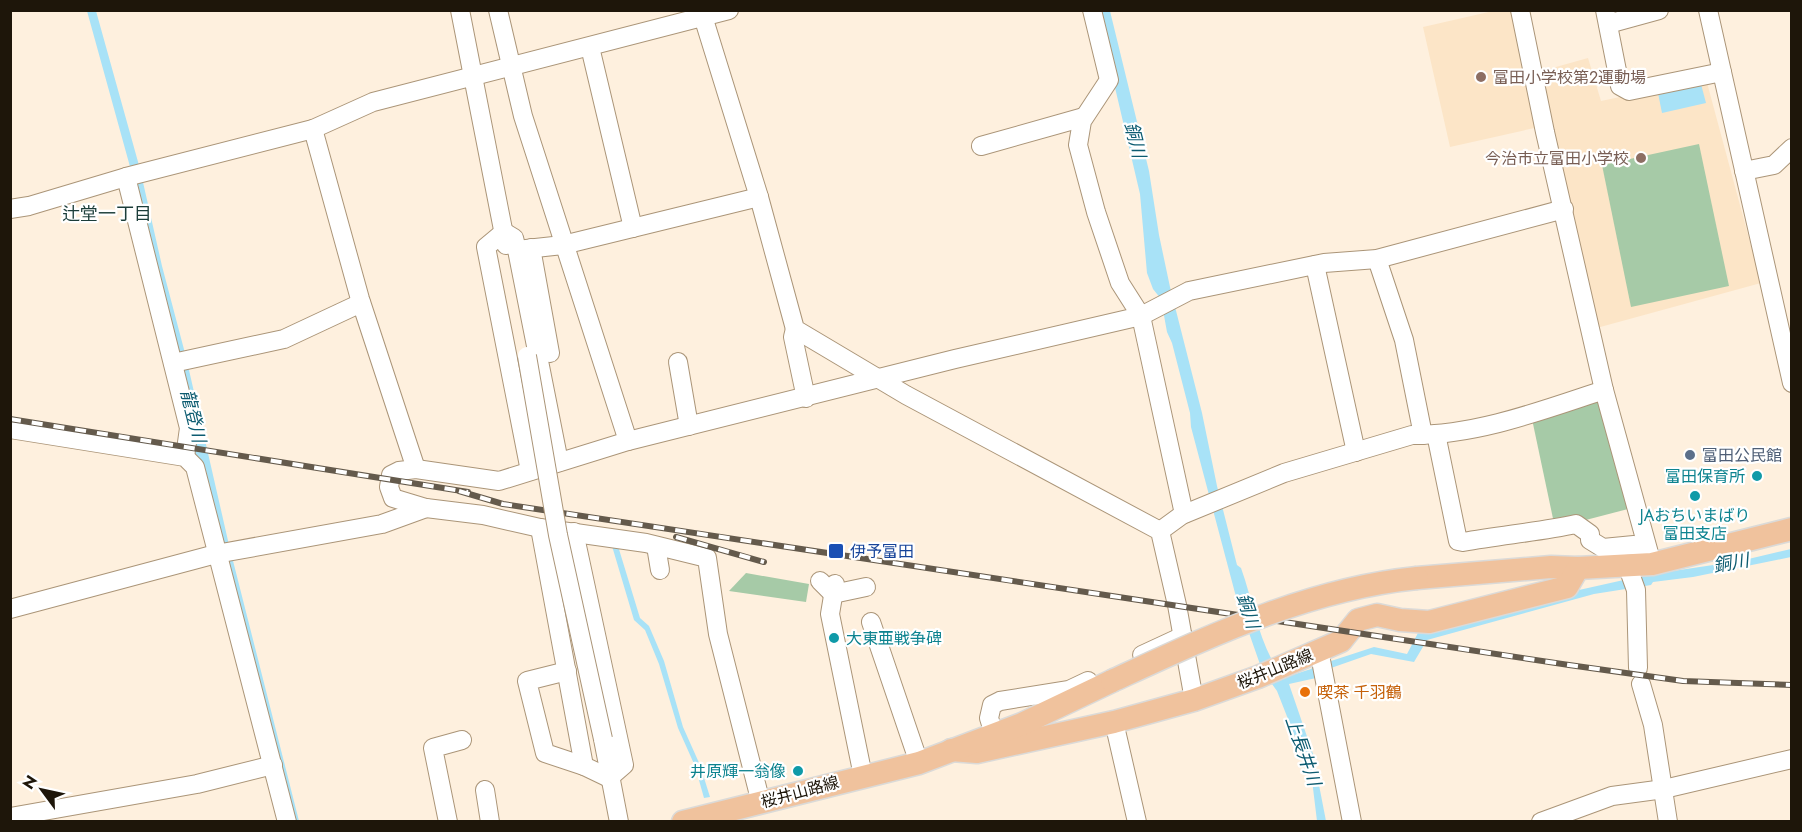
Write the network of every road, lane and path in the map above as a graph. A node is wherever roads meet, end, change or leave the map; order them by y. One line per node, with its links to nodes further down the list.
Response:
1 (460, 10): 13 (street)
2 (498, 10): 11 (street)
3 (729, 10): 8 (street)
4 (1092, 10): 14 (street)
5 (1520, 10): 22 (street)
6 (1659, 10): 9 (street)
7 (1708, 10): 12 (street)
8 (702, 14): 10 (street); 20 (street)
9 (1606, 17): 12 (street)
10 (590, 47): 11 (street); 23 (street)
11 (513, 67): 13 (street); 25 (street)
12 (1722, 72): 18 (street)
13 (472, 77): 15 (street); 24 (street)
14 (1084, 117): 16 (street); 30 (street)
15 (313, 129): 19 (street); 29 (street)
16 (981, 146)
17 (1791, 148): 18 (street)
18 (1744, 171): 35 (street)
19 (126, 177): 21 (street); 33 (street)
20 (759, 197): 23 (street); 31 (street)
21 (10, 209)
22 (1564, 209): 27 (street); 36 (street)
23 (633, 228): 25 (street)
24 (504, 232): 26 (street); 46 (street); 74 (street, bridge)
25 (564, 245): 26 (street); 41 (street)
26 (524, 249): 44 (street)
27 (1377, 259): 28 (street); 40 (street)
28 (1315, 265): 30 (street); 42 (street)
29 (361, 303): 33 (street); 45 (street)
30 (1141, 316): 34 (street); 48 (street)
31 (795, 329): 34 (street); 37 (street)
32 (678, 362): 38 (street)
33 (173, 363): 43 (street)
34 (879, 380): 37 (street); 51 (street)
35 (1791, 383)
36 (1604, 390): 40 (street); 55 (street)
37 (806, 398): 38 (street)
38 (689, 426): 41 (street)
39 (10, 429): 43 (street)
40 (1429, 435): 42 (street); 55 (street)
41 (628, 441): 44 (street)
42 (1356, 452): 48 (street)
43 (185, 456): 54 (street)
44 (565, 460): 46 (street)
45 (416, 469): 46 (street); 47 (street)
46 (530, 471)
47 (426, 508): 49 (street); 54 (street)
48 (1184, 514): 51 (street)
49 (540, 528): 52 (street); 63 (street)
50 (1791, 529): 55 (main road, 桜井山路線)
51 (1160, 531): 61 (street)
52 (574, 532): 53 (street); 74 (street)
53 (656, 546): 57 (street); 77 (street)
54 (216, 554): 59 (street); 71 (street)
55 (1642, 564): 56 (main road, 桜井山路線); 75 (street)
56 (1578, 568): 62 (main road, 桜井山路線); 66 (main road, 桜井山路線, bridge)
57 (660, 570)
58 (866, 587): 73 (street)
59 (10, 609)
60 (871, 622): 70 (street)
61 (1183, 636): 64 (street); 66 (street)
62 (1319, 650): 64 (main road, 桜井山路線); 86 (street)
63 (567, 671): 72 (street); 72 (street)
64 (1194, 700): 65 (main road, 桜井山路線)
65 (1114, 722): 68 (main road, 桜井山路線); 85 (street)
66 (994, 734): 68 (main road, 桜井山路線)
67 (462, 740): 81 (street)
68 (951, 750): 70 (main road, 桜井山路線)
69 (1791, 759): 75 (street)
70 (919, 763): 73 (main road, 桜井山路線)
71 (273, 765): 78 (street); 80 (street)
72 (584, 766): 74 (street)
73 (863, 776): 77 (main road, 桜井山路線)
74 (609, 778): 83 (street)
75 (1664, 789): 87 (street); 88 (street)
76 (485, 790): 82 (street)
77 (761, 803): 79 (main road, 桜井山路線)
78 (10, 817)
79 (710, 818): 84 (main road, 桜井山路線)
80 (287, 822)
81 (448, 822)
82 (490, 822)
83 (619, 822)
84 (682, 822)
85 (1137, 822)
86 (1353, 822)
87 (1541, 822)
88 (1668, 822)

